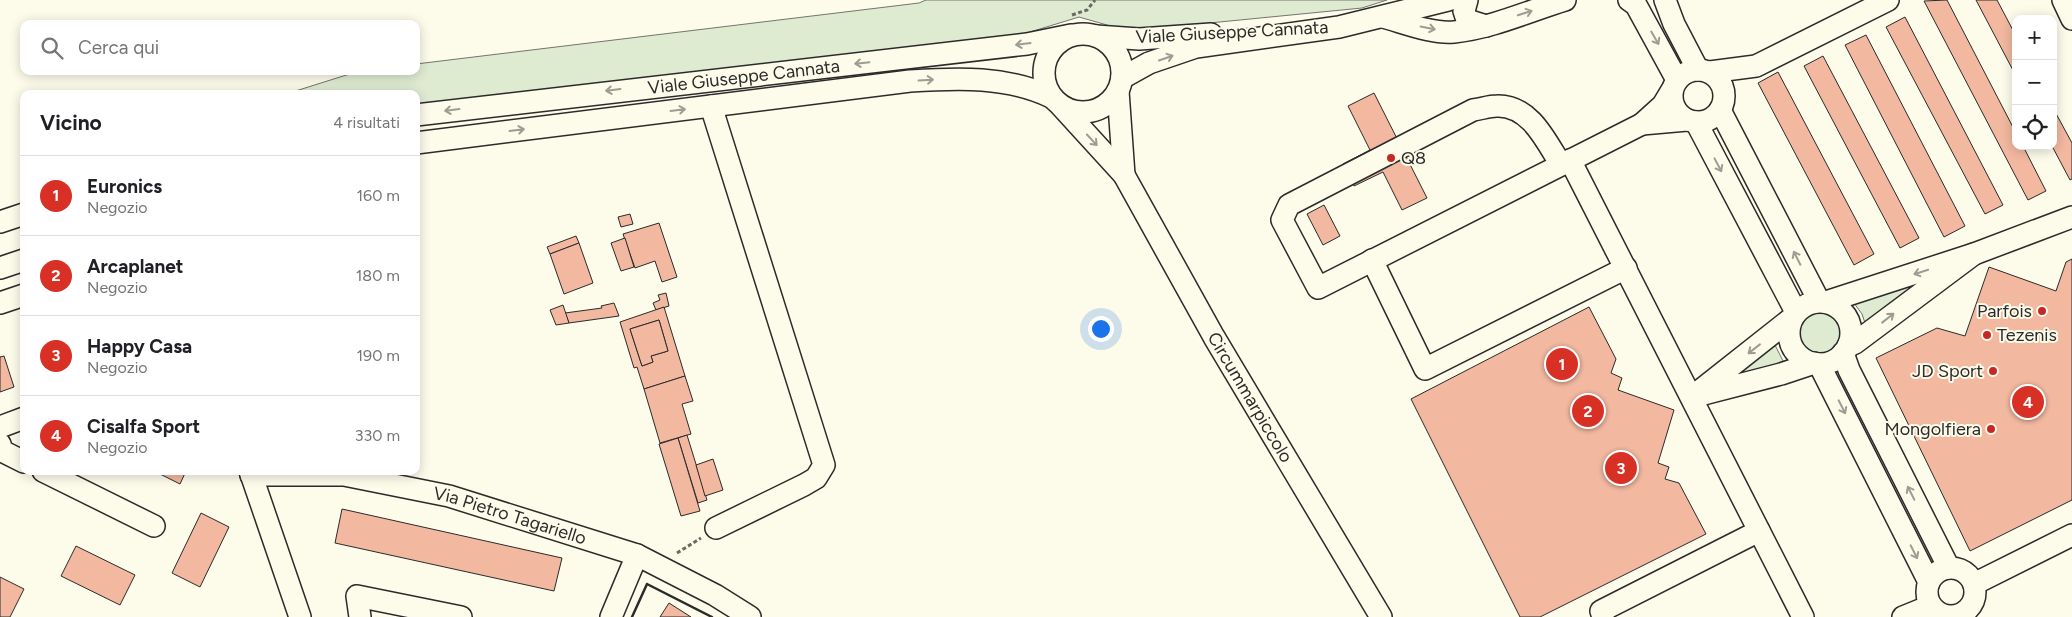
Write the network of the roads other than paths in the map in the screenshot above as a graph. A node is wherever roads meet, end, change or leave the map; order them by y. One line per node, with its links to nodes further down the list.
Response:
1 (1448, 0): 8 (street, Viale Giuseppe Cannata)
2 (1466, 0): 10 (street)
3 (1565, 0): 10 (street, one-way to 3)
4 (1629, 0): 17 (street, one-way to 17)
5 (1665, 0): 15 (street)
6 (1888, 0): 14 (street)
7 (2063, 0): 9 (street)
8 (1381, 16): 10 (street, one-way to 10); 11 (street, Viale Giuseppe Cannata)
9 (2072, 19)
10 (1486, 26)
11 (1338, 27): 13 (street, Viale Giuseppe Cannata); 16 (street, Viale Giuseppe Cannata, one-way to 11)
12 (1071, 35): 13 (street); 18 (street); 21 (street, Viale Giuseppe Cannata, one-way to 21)
13 (1096, 36): 16 (street)
14 (1756, 66): 15 (street); 19 (street)
15 (1704, 71): 17 (street); 19 (street)
16 (1120, 85): 18 (street); 26 (street, Circummarpiccolo)
17 (1675, 85): 22 (street); 23 (street)
18 (1056, 101): 20 (street, Viale Giuseppe Cannata, one-way to 18); 26 (street, Circummarpiccolo, one-way to 26)
19 (1722, 105): 22 (street); 36 (street, one-way to 19)
20 (711, 106): 24 (street, Viale Giuseppe Cannata, one-way to 20); 50 (street)
21 (420, 115)
22 (1691, 121): 23 (street); 38 (street, one-way to 38)
23 (1642, 124): 25 (street)
24 (420, 142)
25 (1565, 162): 31 (street); 31 (street); 34 (street)
26 (1124, 175): 63 (street, Circummarpiccolo)
27 (20, 215): 29 (street)
28 (2072, 217): 30 (street)
29 (0, 222)
30 (1974, 254): 36 (street, one-way to 36); 39 (street, one-way to 30)
31 (1372, 260): 34 (street)
32 (20, 261): 33 (street)
33 (0, 268)
34 (1626, 268): 41 (street)
35 (20, 296): 37 (street)
36 (1822, 301): 38 (street); 39 (street)
37 (0, 303)
38 (1794, 315): 40 (street); 41 (street, one-way to 41)
39 (1846, 350): 40 (street); 54 (street, one-way to 39)
40 (1816, 364): 41 (street); 55 (street, one-way to 55)
41 (1692, 397): 51 (street)
42 (20, 419): 43 (street)
43 (0, 426)
44 (1, 451): 45 (street)
45 (20, 460)
46 (51, 475): 49 (street)
47 (251, 475): 58 (street)
48 (344, 475): 53 (street, Via Pietro Tagariello)
49 (154, 526)
50 (716, 528)
51 (1759, 531): 64 (street); 65 (street)
52 (2072, 535): 56 (street)
53 (636, 555): 61 (street); 62 (street, Via Pietro Tagariello)
54 (1949, 568): 55 (street); 56 (street)
55 (1929, 582): 57 (street)
56 (1976, 601): 57 (street)
57 (1941, 613): 66 (street)
58 (300, 617)
59 (360, 617): 60 (street)
60 (461, 617)
61 (610, 617)
62 (750, 617)
63 (1381, 617)
64 (1603, 617)
65 (1803, 617)
66 (1903, 617)

